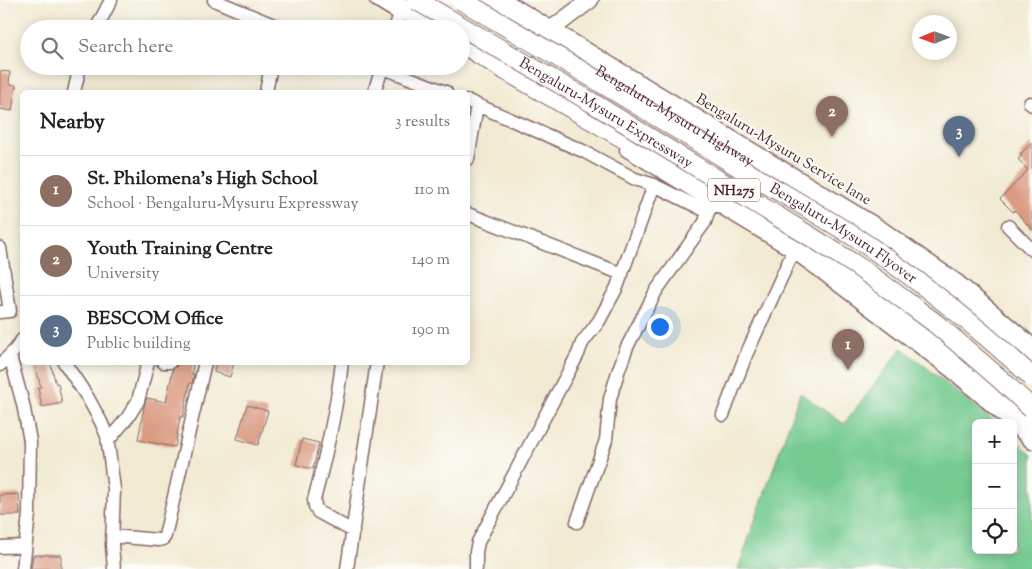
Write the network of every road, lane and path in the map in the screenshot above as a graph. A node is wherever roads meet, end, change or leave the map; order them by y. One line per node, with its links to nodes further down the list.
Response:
1 (111, 0): 10 (street)
2 (214, 0): 11 (street)
3 (376, 0): 9 (street)
4 (416, 0): 15 (highway, Bengaluru-Mysuru Expressway / NH275, bridge)
5 (461, 0): 49 (highway, Bengaluru-Mysuru Flyover / NH275, bridge)
6 (482, 0): 17 (highway, Bengaluru-Mysuru Highway / NH275)
7 (590, 0): 17 (main road)
8 (512, 1): 17 (street, Bengaluru-Mysuru Service lane / NH275)
9 (394, 7): 12 (street); 13 (street); 14 (highway)
10 (101, 20)
11 (261, 20)
12 (395, 20)
13 (412, 20)
14 (419, 20)
15 (450, 20)
16 (470, 31): 52 (highway, Bengaluru-Mysuru Expressway / NH275, bridge)
17 (548, 32): 20 (main road); 41 (street, Bengaluru-Mysuru Service lane / NH275); 43 (highway, Bengaluru-Mysuru Highway / NH275)
18 (470, 49): 20 (highway, Bengaluru-Mysuru Expressway / NH275)
19 (470, 56): 32 (street, Bengaluru-Mysuru Expressway / NH275)
20 (505, 70): 52 (highway, Bengaluru-Mysuru Expressway / NH275)
21 (78, 75): 25 (street)
22 (269, 75): 26 (street)
23 (379, 75): 27 (street)
24 (402, 75): 28 (street)
25 (74, 90)
26 (266, 90)
27 (375, 90)
28 (441, 90)
29 (472, 103): 30 (street); 31 (street)
30 (470, 131)
31 (654, 185): 32 (street); 38 (street)
32 (711, 208): 37 (street, Bengaluru-Mysuru Expressway / NH275); 58 (street)
33 (470, 215): 38 (street)
34 (1008, 226): 36 (street)
35 (0, 248): 39 (street)
36 (1032, 250)
37 (793, 252): 51 (street); 52 (street, Bengaluru-Mysuru Expressway / NH275)
38 (622, 274): 66 (street)
39 (0, 312)
40 (20, 342): 42 (street)
41 (1032, 344)
42 (5, 360): 61 (street)
43 (1032, 362)
44 (66, 365): 56 (street)
45 (147, 365): 56 (street)
46 (204, 365): 60 (street)
47 (342, 365): 59 (street)
48 (378, 365): 59 (street)
49 (1032, 377)
50 (1032, 396): 52 (street)
51 (723, 415)
52 (1016, 419)
53 (1017, 420): 55 (highway, Bengaluru-Mysuru Expressway / NH275)
54 (1017, 420): 57 (street, Bengaluru-Mysuru Expressway / NH275)
55 (1032, 428)
56 (108, 441): 60 (street)
57 (1032, 443)
58 (577, 522)
59 (353, 531): 65 (street)
60 (112, 536): 64 (street)
61 (25, 546): 62 (street); 63 (street)
62 (0, 547)
63 (23, 569)
64 (114, 569)
65 (347, 569)
66 (476, 569)

